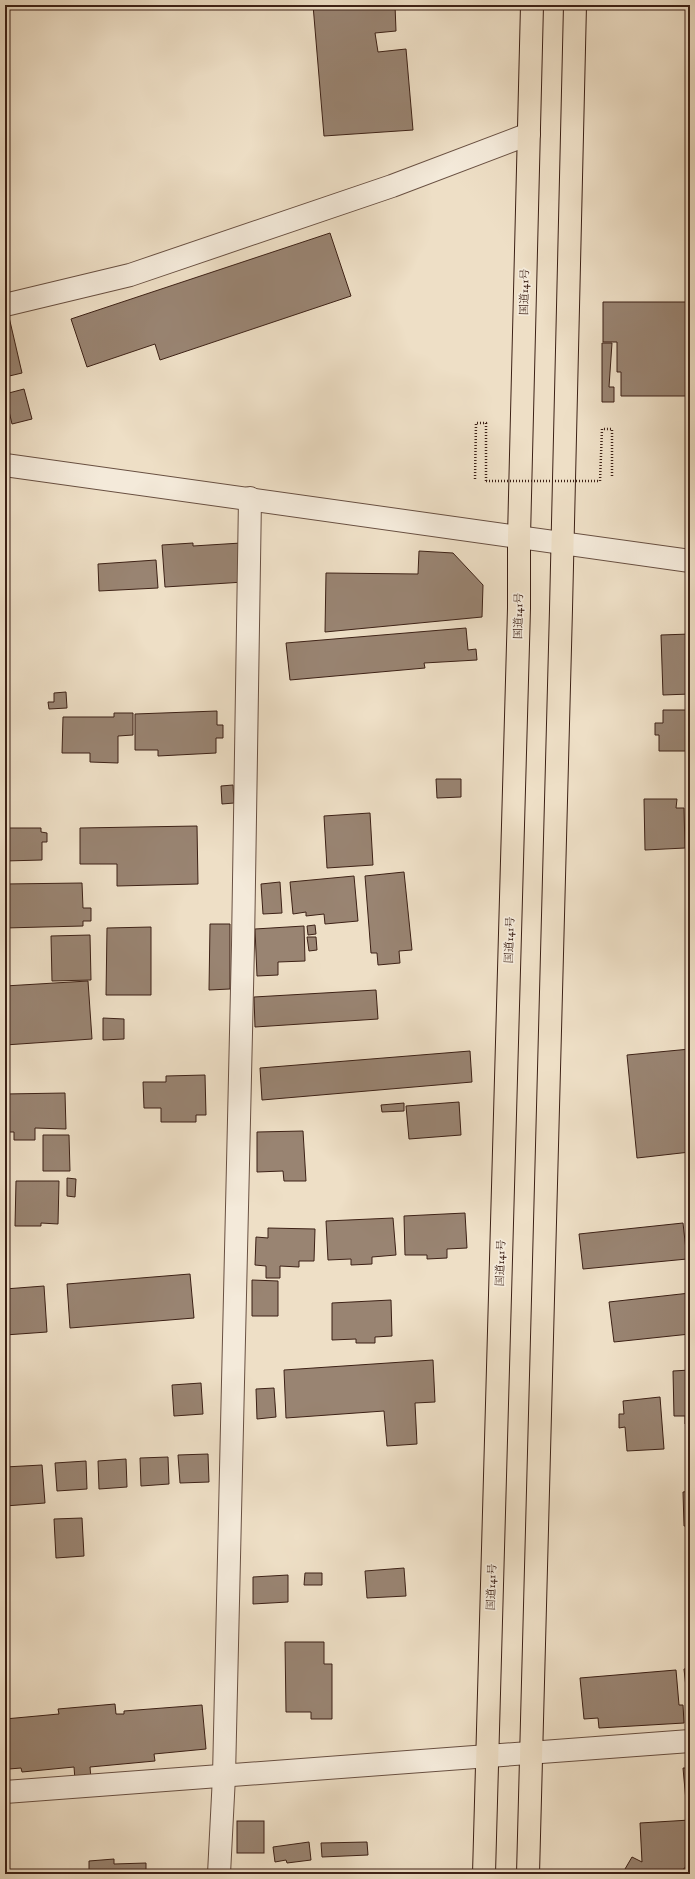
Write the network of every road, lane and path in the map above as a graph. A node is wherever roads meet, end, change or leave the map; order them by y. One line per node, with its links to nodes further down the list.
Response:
1 (532, 5): 3 (highway, 国道141号)
2 (575, 5): 10 (highway)
3 (529, 134): 4 (street); 9 (highway, 国道141号)
4 (5, 305)
5 (5, 465): 8 (street)
6 (612, 476): 7 (path, bridge)
7 (475, 479)
8 (250, 498): 9 (street); 15 (street)
9 (519, 537): 10 (street); 14 (highway, 国道141号)
10 (562, 543): 11 (street); 13 (highway)
11 (690, 561)
12 (690, 1741): 13 (street)
13 (530, 1752): 14 (street); 19 (highway)
14 (488, 1756): 15 (street); 18 (highway, 国道141号)
15 (224, 1776): 16 (street); 17 (street)
16 (5, 1792)
17 (219, 1874)
18 (484, 1874)
19 (528, 1874)

